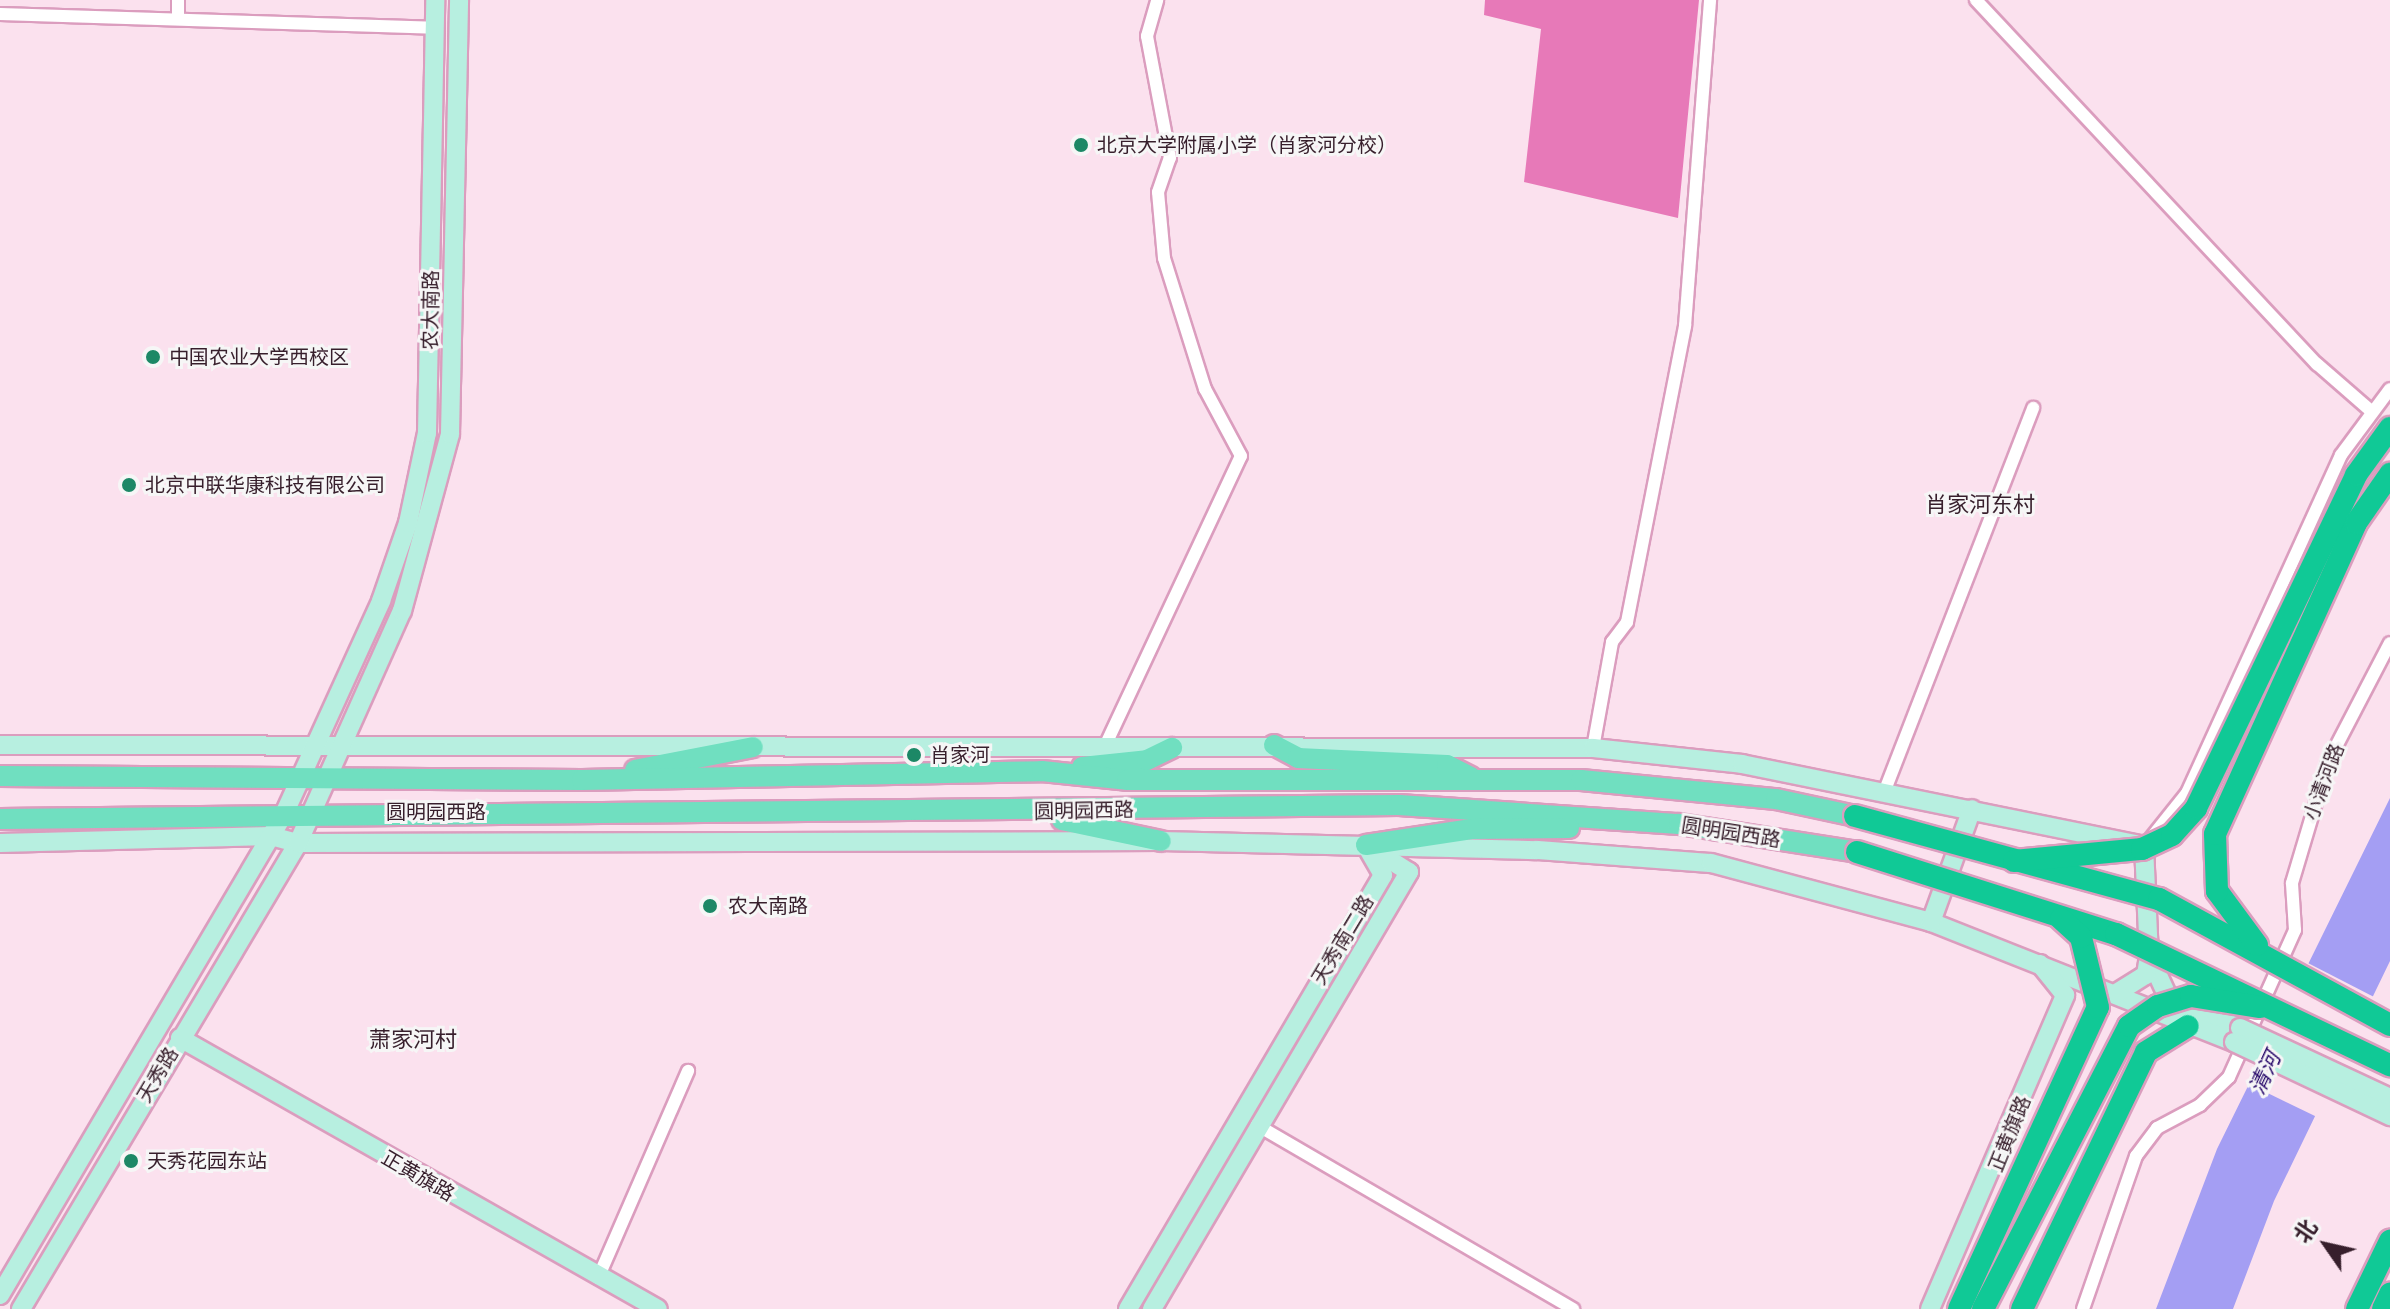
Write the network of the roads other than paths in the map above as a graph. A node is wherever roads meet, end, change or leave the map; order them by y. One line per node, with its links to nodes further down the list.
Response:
1 (178, 0): 8 (street)
2 (435, 0): 9 (street, 农大南路)
3 (459, 0): 16 (street, 农大南路)
4 (1157, 0): 17 (street)
5 (1710, 0): 23 (street)
6 (1976, 0): 12 (street)
7 (0, 14): 8 (street)
8 (178, 19): 9 (street)
9 (434, 28): 19 (street, 农大南路)
10 (2390, 389): 12 (street)
11 (2033, 408): 30 (street)
12 (2370, 410): 43 (street)
13 (2390, 428): 45 (highway, bridge)
14 (2390, 474): 50 (highway, bridge)
15 (2390, 643): 77 (street, 小清河路)
16 (343, 743): 19 (street); 21 (street); 26 (street, 农大南路)
17 (1106, 744): 21 (street); 22 (street)
18 (0, 745): 19 (street)
19 (318, 745): 25 (street, 农大南路)
20 (1274, 745): 22 (street); 23 (street); 28 (main road)
21 (753, 747): 29 (main road)
22 (1172, 748): 24 (main road)
23 (1593, 748): 30 (street)
24 (1042, 771): 28 (main road, 圆明园西路); 29 (main road, 圆明园西路)
25 (304, 773): 26 (main road, 圆明园西路); 27 (main road); 32 (street, 天秀路)
26 (331, 773): 29 (main road, 圆明园西路); 33 (street, 农大南路)
27 (0, 776)
28 (1474, 779): 35 (main road, 圆明园西路)
29 (582, 780)
30 (1885, 790): 31 (street)
31 (1972, 809): 43 (street); 47 (street)
32 (285, 812): 33 (main road, 圆明园西路); 36 (main road, 圆明园西路); 38 (street, 天秀路)
33 (313, 812): 34 (main road, 圆明园西路); 41 (street, 天秀路)
34 (1027, 813): 37 (main road, 圆明园西路); 39 (main road)
35 (1855, 816): 45 (highway, 圆明园西路, bridge)
36 (0, 819)
37 (1679, 824): 42 (main road); 44 (main road, 圆明园西路)
38 (271, 836): 40 (street); 41 (street, 圆明园西路); 66 (street, 天秀路)
39 (1161, 841): 41 (street, 圆明园西路); 42 (street, 圆明园西路)
40 (0, 843)
41 (298, 843): 56 (street, 天秀路)
42 (1366, 845): 47 (street, 圆明园西路); 61 (street, 天秀南二路); 70 (street, 天秀南二路)
43 (2144, 846): 48 (street, 圆明园西路)
44 (1857, 852): 46 (highway, 圆明园西路, bridge)
45 (2014, 861): 50 (highway, 圆明园西路, bridge)
46 (1997, 893): 52 (highway, 圆明园西路, bridge); 74 (highway, bridge)
47 (1931, 922): 49 (street, 圆明园西路)
48 (2149, 956): 51 (street); 55 (street, 圆明园西路)
49 (2039, 962): 51 (street, 圆明园西路); 73 (street, 正黄旗路)
50 (2292, 973): 53 (highway, 圆明园西路, bridge)
51 (2115, 994): 54 (street, 圆明园西路)
52 (2281, 1009): 57 (highway, 圆明园西路, bridge); 75 (highway, bridge)
53 (2390, 1025)
54 (2188, 1026): 55 (street, 圆明园西路); 76 (highway)
55 (2237, 1035): 59 (street, 圆明园西路, bridge); 60 (street, 圆明园西路, bridge)
56 (180, 1038): 63 (street, 正黄旗路); 67 (street, 天秀路)
57 (2390, 1065)
58 (688, 1071): 63 (street)
59 (2390, 1098)
60 (2390, 1116)
61 (1257, 1125): 71 (street, 天秀南二路); 72 (street)
62 (2390, 1241): 78 (highway)
63 (598, 1278): 64 (street, 正黄旗路)
64 (621, 1291): 68 (street); 69 (street, 正黄旗路)
65 (2390, 1294): 79 (highway)
66 (0, 1295)
67 (21, 1309)
68 (615, 1309)
69 (658, 1309)
70 (1128, 1309)
71 (1152, 1309)
72 (1573, 1309)
73 (1930, 1309)
74 (1959, 1309)
75 (1983, 1309)
76 (2022, 1309)
77 (2083, 1309)
78 (2357, 1309)
79 (2383, 1309)

